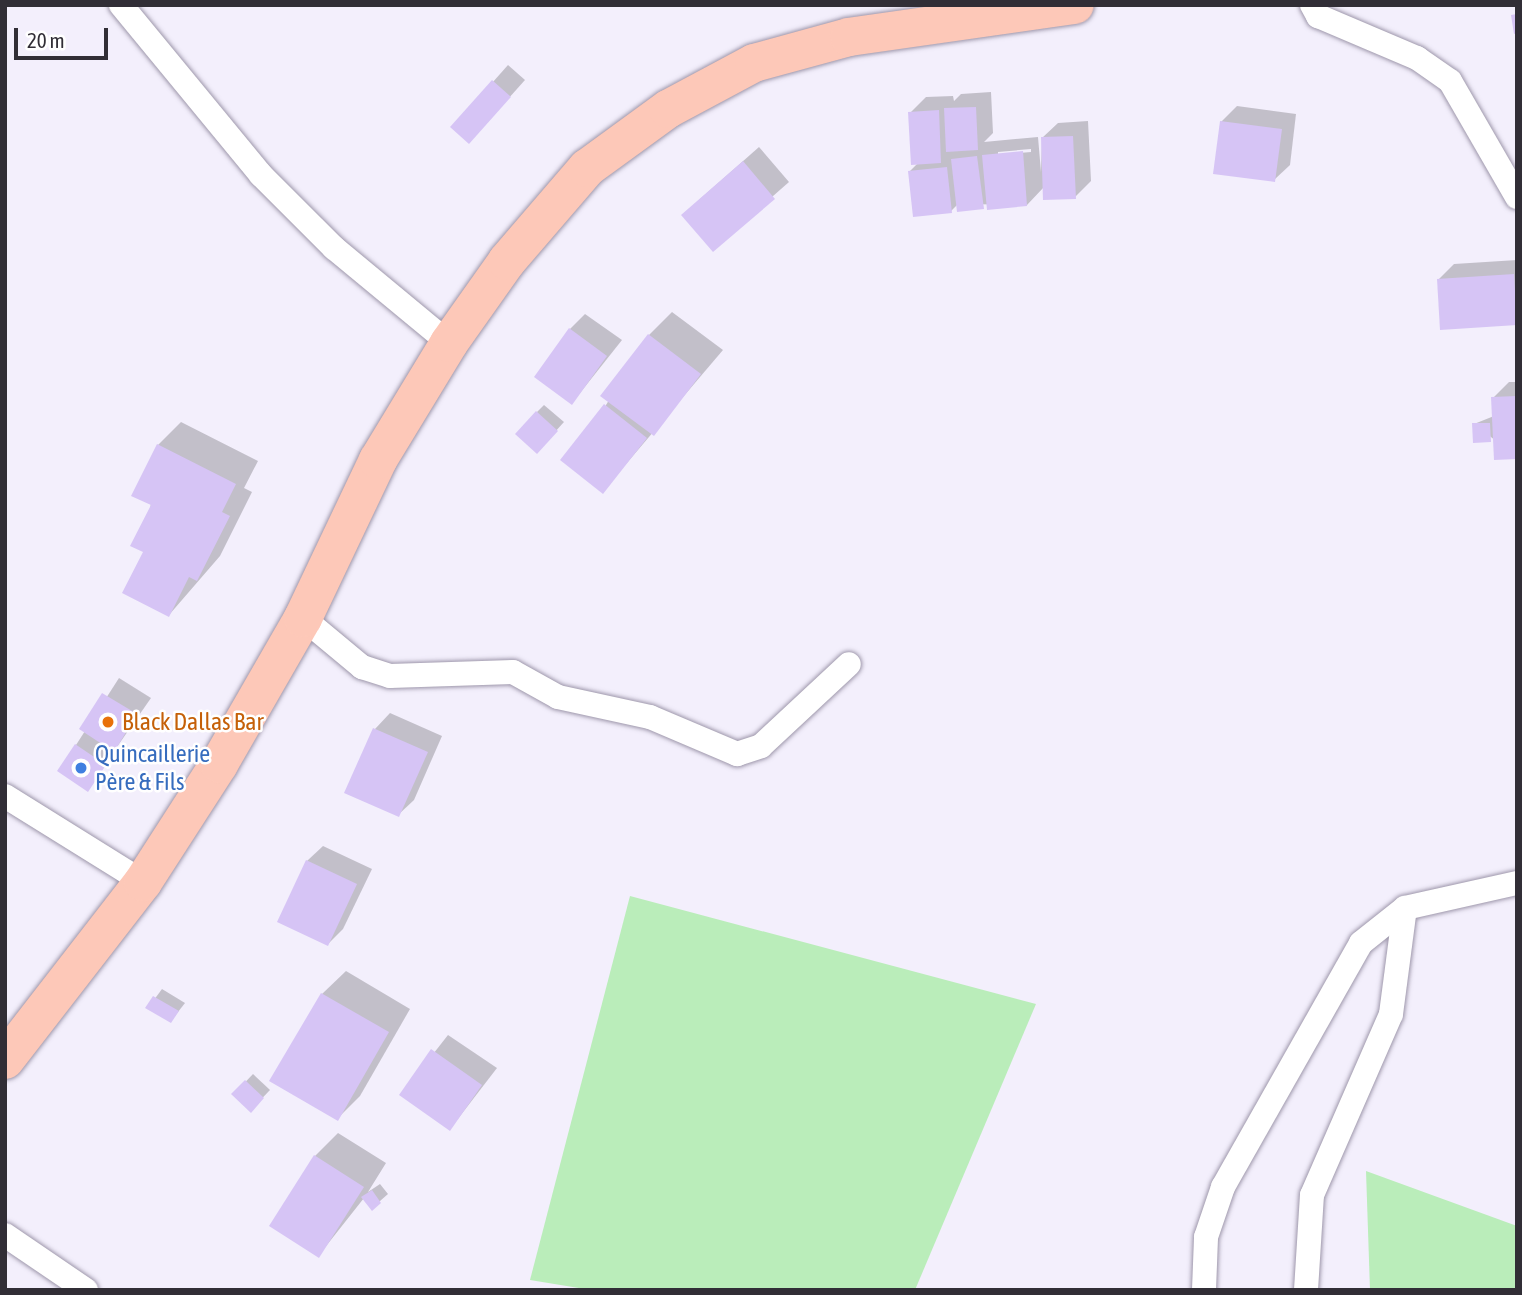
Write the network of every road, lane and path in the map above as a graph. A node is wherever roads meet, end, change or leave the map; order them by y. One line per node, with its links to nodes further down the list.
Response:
1 (121, 5): 5 (street)
2 (1075, 5): 5 (main road)
3 (1312, 5): 4 (street)
4 (1517, 197)
5 (449, 343): 6 (main road)
6 (303, 618): 7 (street); 9 (main road)
7 (849, 664)
8 (5, 796): 9 (street)
9 (143, 882): 12 (main road)
10 (1517, 883): 11 (street)
11 (1405, 908): 15 (street); 16 (street)
12 (5, 1060)
13 (5, 1235): 14 (street)
14 (86, 1290)
15 (1204, 1290)
16 (1306, 1290)

